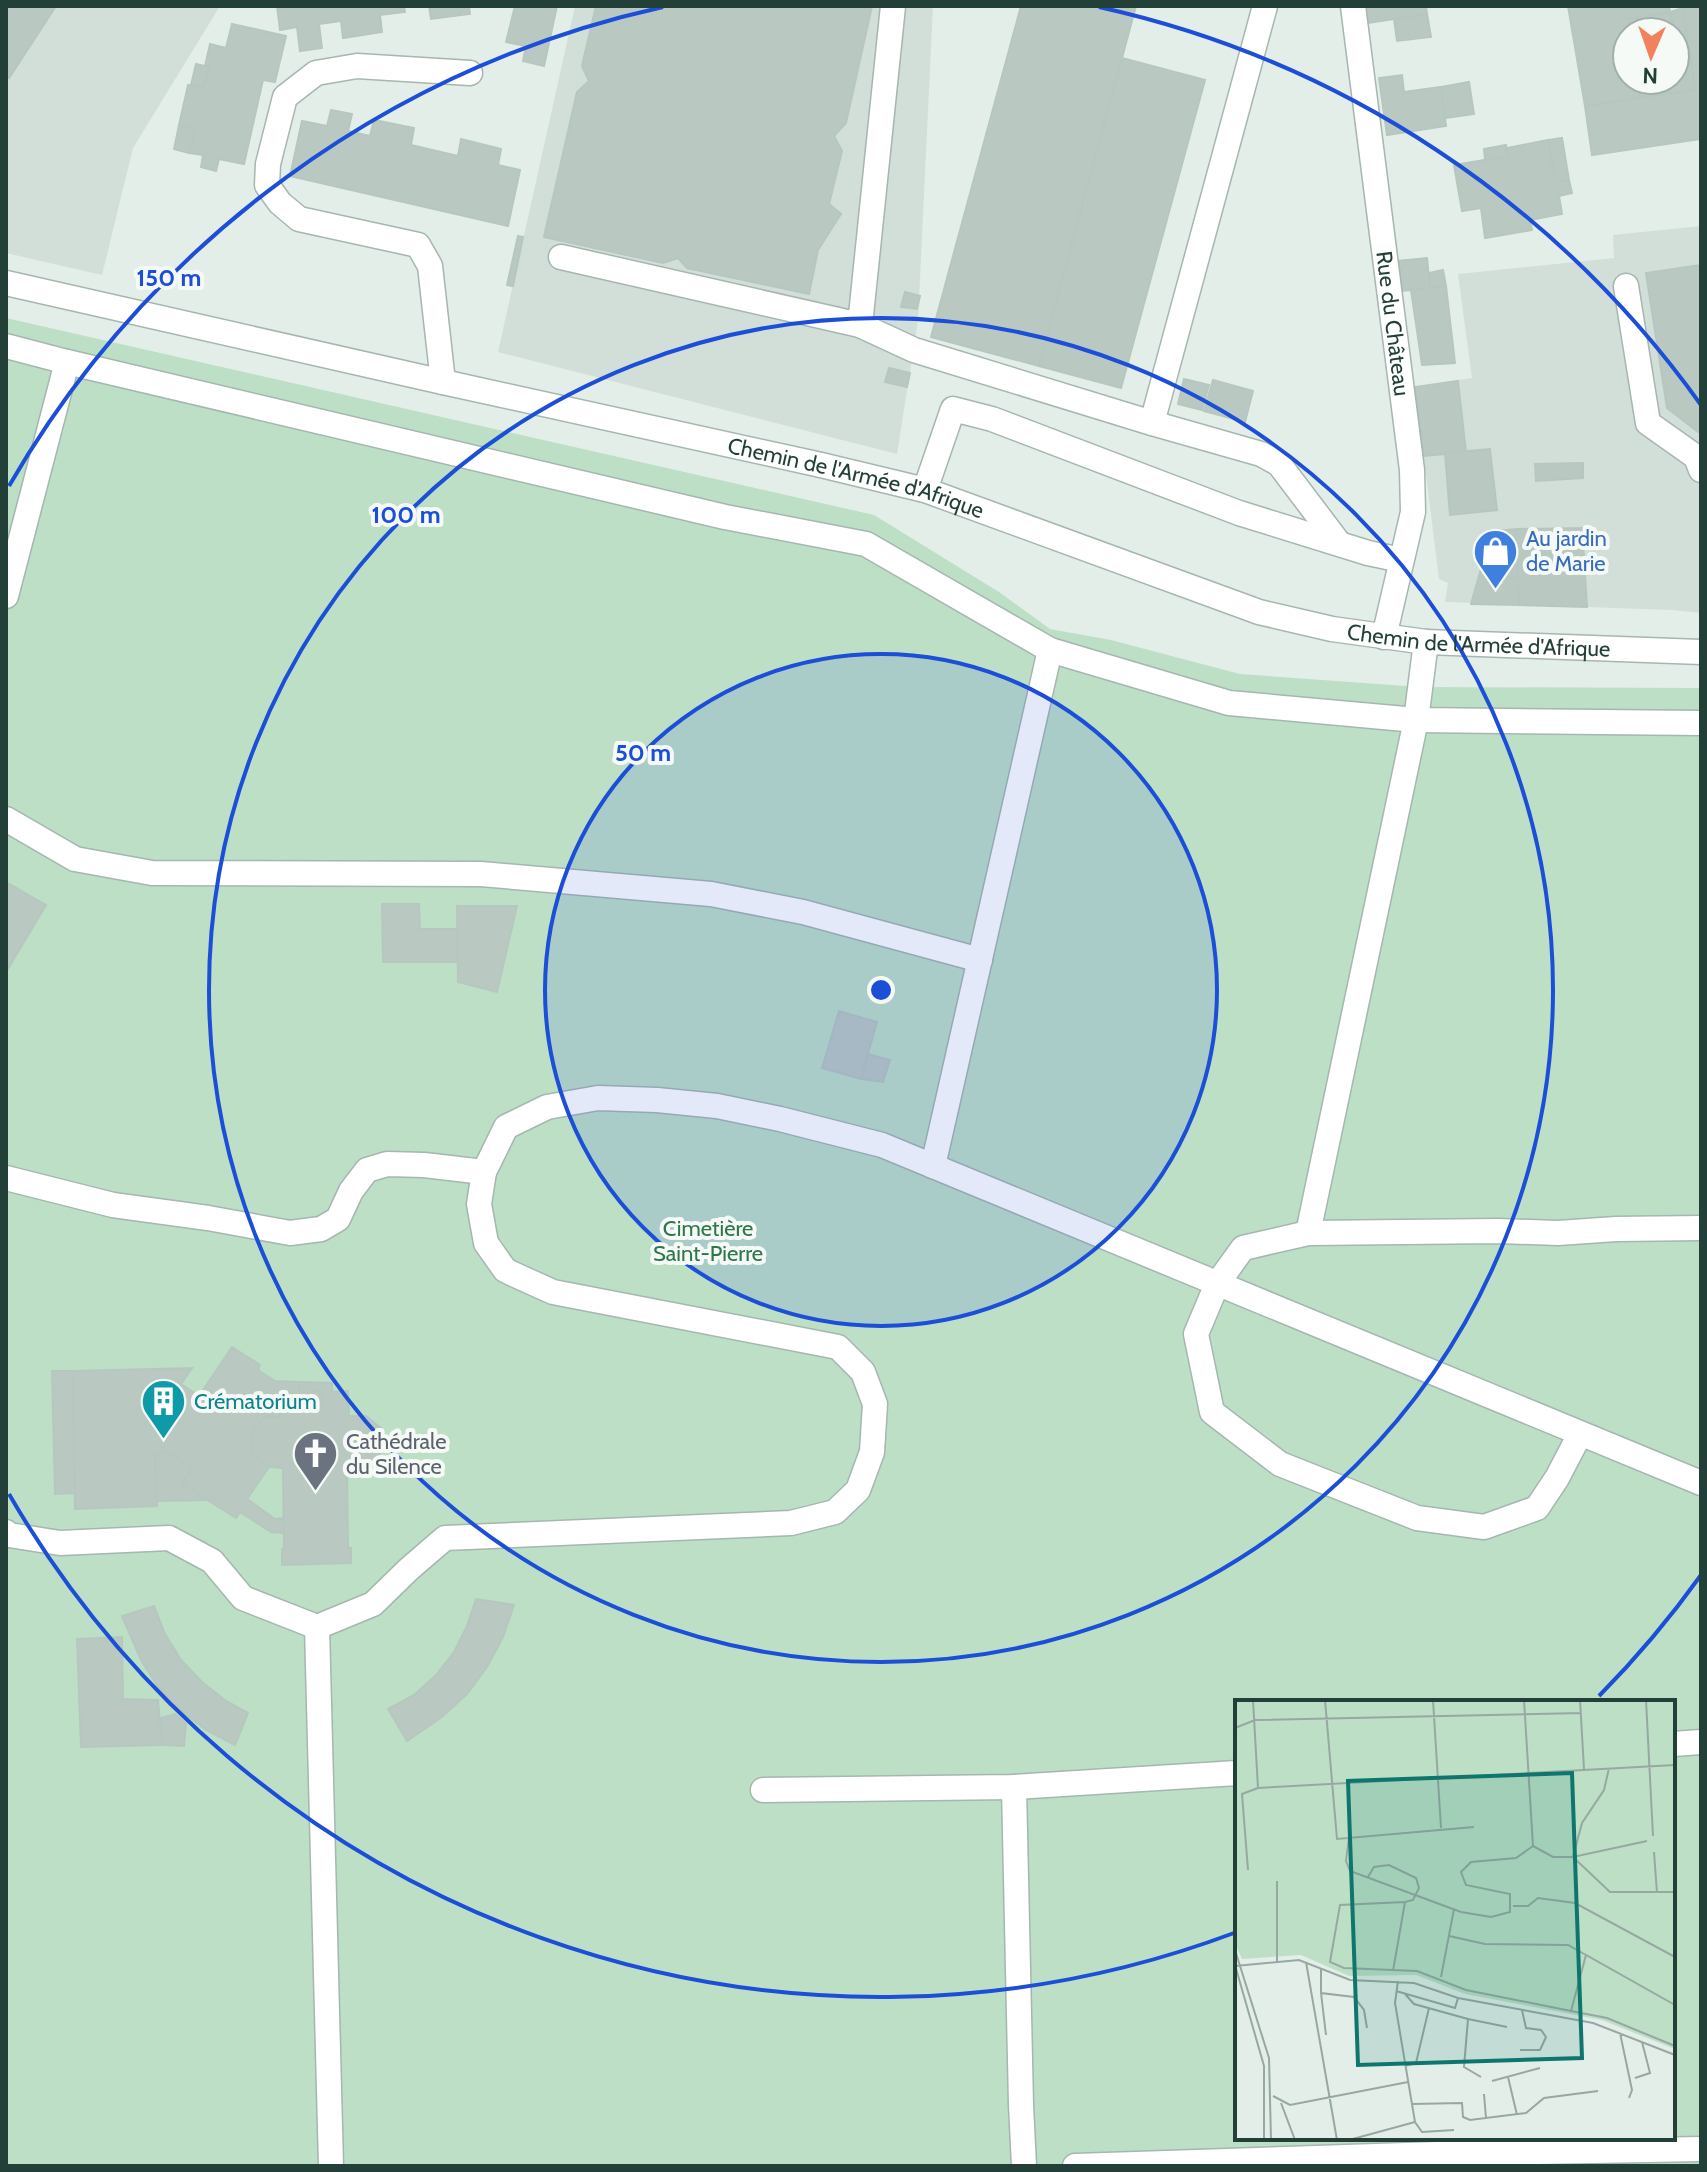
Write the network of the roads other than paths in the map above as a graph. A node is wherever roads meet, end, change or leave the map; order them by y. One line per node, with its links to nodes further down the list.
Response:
1 (893, 6): 8 (street)
2 (1265, 6): 12 (street)
3 (1353, 6): 16 (street, Rue du Château)
4 (470, 73): 11 (street)
5 (561, 257): 8 (street)
6 (6, 283): 11 (street, Chemin de l'Armée d'Afrique)
7 (1626, 286): 13 (street)
8 (860, 325): 12 (street)
9 (6, 346): 10 (street)
10 (67, 362): 17 (street); 20 (street)
11 (443, 382): 14 (street, Chemin de l'Armée d'Afrique)
12 (1152, 423): 15 (street)
13 (1701, 470)
14 (925, 490): 15 (street); 18 (street, Chemin de l'Armée d'Afrique)
15 (1338, 542): 16 (street)
16 (1401, 560): 18 (street, Rue du Château)
17 (6, 596)
18 (1384, 637): 19 (street, Chemin de l'Armée d'Afrique)
19 (1426, 642): 21 (street, Chemin de l'Armée d'Afrique); 22 (street)
20 (1050, 650): 22 (street); 25 (street)
21 (1701, 652)
22 (1416, 720): 23 (street); 30 (street)
23 (1701, 723)
24 (6, 819): 25 (street)
25 (980, 960): 26 (street)
26 (933, 1166): 27 (street); 31 (street)
27 (484, 1172): 28 (street); 35 (street)
28 (6, 1178)
29 (1701, 1228): 30 (street)
30 (1308, 1233): 31 (street)
31 (1217, 1284): 32 (street); 32 (street)
32 (1580, 1434): 33 (street)
33 (1701, 1483)
34 (7, 1537): 35 (street)
35 (317, 1627): 42 (street)
36 (1701, 1742): 37 (street)
37 (1675, 1744)
38 (1235, 1773): 39 (street)
39 (1014, 1787): 40 (street); 43 (street)
40 (763, 1790)
41 (1701, 2149): 44 (street)
42 (331, 2166)
43 (1024, 2166)
44 (1075, 2166)

